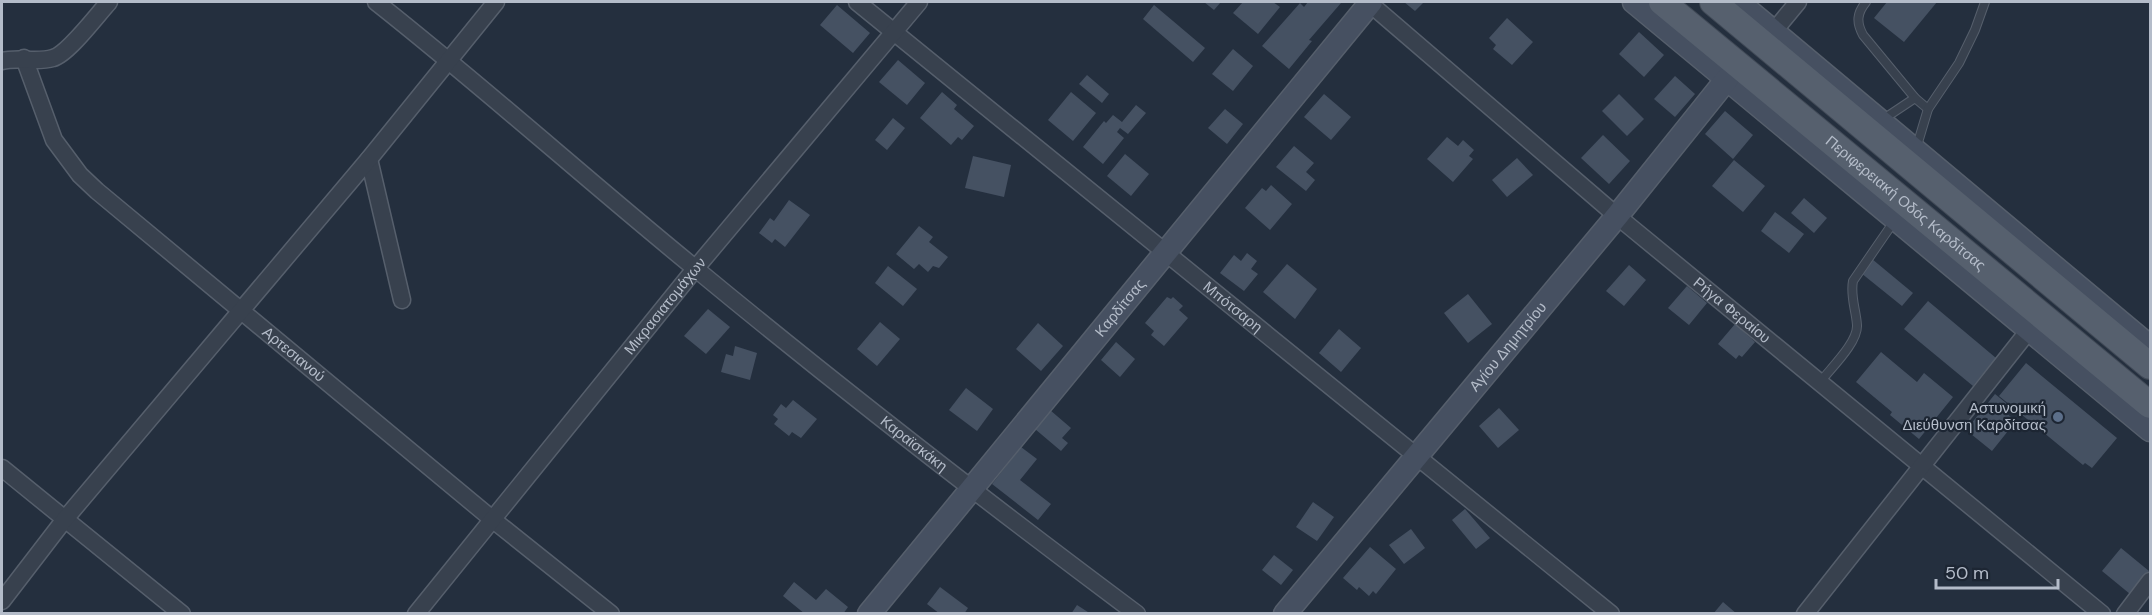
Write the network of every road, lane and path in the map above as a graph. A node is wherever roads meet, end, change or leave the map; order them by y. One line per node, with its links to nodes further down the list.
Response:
1 (109, 2): 16 (street)
2 (376, 2): 17 (street, Καραϊσκάκη)
3 (496, 2): 17 (street)
4 (857, 2): 14 (street, Μπότσαρη)
5 (919, 2): 14 (street, Μικρασιατομάχων)
6 (1369, 2): 25 (street, Ρήγα Φεραίου); 27 (street, Καρδίτσας)
7 (1634, 2): 19 (street)
8 (1662, 2): 35 (main road, Περιφερειακή Οδός Καρδίτσας)
9 (1713, 2): 33 (main road, Περιφερειακή Οδός Καρδίτσας)
10 (1738, 2): 15 (street)
11 (1798, 2): 15 (street)
12 (1866, 2): 20 (lane)
13 (1985, 2): 21 (lane)
14 (895, 31): 27 (street, Μπότσαρη); 28 (street, Μικρασιατομάχων)
15 (1774, 31): 22 (street)
16 (24, 58): 18 (street); 30 (street, Αρτεσιανού)
17 (448, 59): 24 (street); 28 (street, Καραϊσκάκη)
18 (2, 61)
19 (1727, 79): 25 (street, Αγίου Δημητρίου); 26 (street)
20 (1915, 98): 21 (lane); 22 (lane)
21 (1928, 109): 23 (lane)
22 (1881, 121): 23 (street)
23 (1916, 149): 32 (street)
24 (369, 159): 29 (street); 30 (street)
25 (1617, 216): 34 (street, Ρήγα Φεραίου); 37 (street, Αγίου Δημητρίου)
26 (1895, 220): 31 (street); 34 (lane)
27 (1166, 252): 37 (street, Μπότσαρη); 40 (street, Καρδίτσας)
28 (695, 269): 40 (street, Καραϊσκάκη); 42 (street, Μικρασιατομάχων)
29 (402, 300)
30 (240, 310): 41 (street); 42 (street, Αρτεσιανού)
31 (2030, 329): 36 (street); 38 (street)
32 (2151, 346)
33 (2151, 366)
34 (1821, 381): 38 (street, Ρήγα Φεραίου)
35 (2151, 405)
36 (2151, 430)
37 (1418, 455): 50 (street, Αγίου Δημητρίου); 51 (street, Μπότσαρη)
38 (1923, 467): 52 (street); 53 (street, Ρήγα Φεραίου)
39 (2, 468): 41 (street)
40 (972, 490): 48 (street, Καρδίτσας); 49 (street, Καραϊσκάκη)
41 (65, 519): 44 (street); 45 (street)
42 (492, 519): 46 (street, Μικρασιατομάχων); 47 (street, Αρτεσιανού)
43 (2151, 581): 54 (street)
44 (2, 602)
45 (182, 614)
46 (416, 614)
47 (611, 614)
48 (869, 614)
49 (1137, 614)
50 (1286, 614)
51 (1611, 614)
52 (1805, 614)
53 (2102, 614)
54 (2125, 614)

